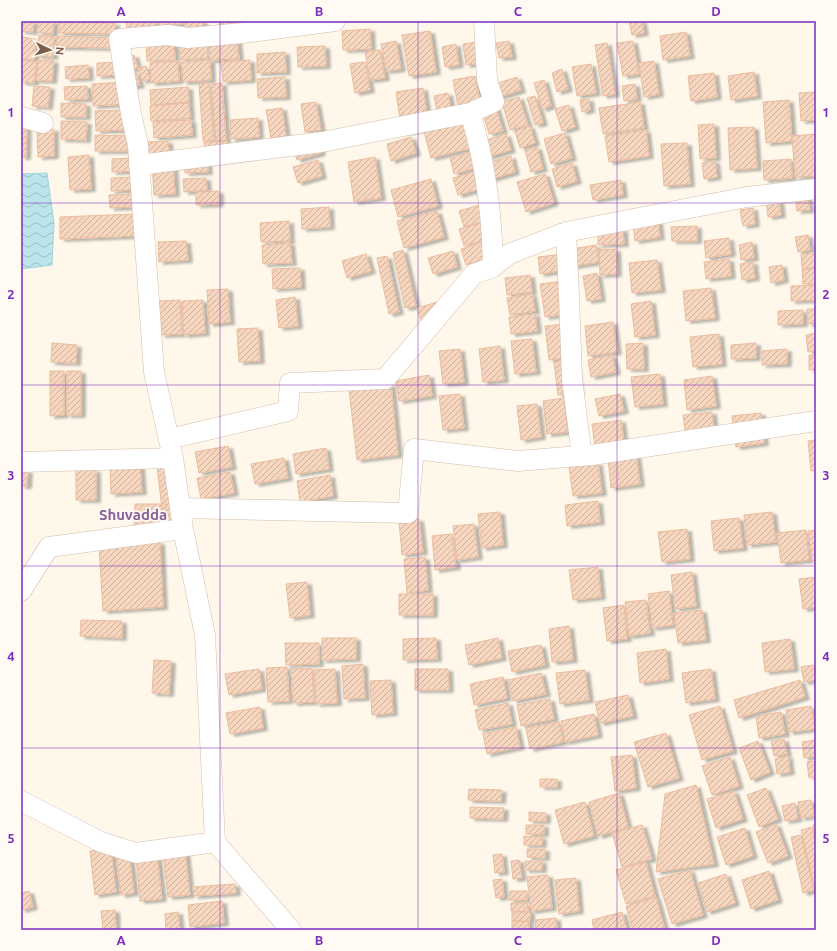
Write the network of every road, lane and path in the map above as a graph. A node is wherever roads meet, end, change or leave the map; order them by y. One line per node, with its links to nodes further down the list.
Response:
1 (336, 21): 6 (street)
2 (484, 21): 3 (street)
3 (470, 113): 6 (street); 9 (street)
4 (21, 117): 5 (street)
5 (43, 123)
6 (140, 165): 11 (street)
7 (816, 189): 8 (street)
8 (566, 232): 9 (street); 12 (street)
9 (494, 267): 11 (street)
10 (816, 421): 12 (street)
11 (169, 439): 13 (street)
12 (582, 456): 15 (street)
13 (173, 458): 14 (street); 15 (street)
14 (21, 462)
15 (180, 508): 16 (street)
16 (183, 529): 17 (street); 19 (street)
17 (21, 591)
18 (21, 801): 19 (street)
19 (215, 842): 20 (street)
20 (291, 930)

